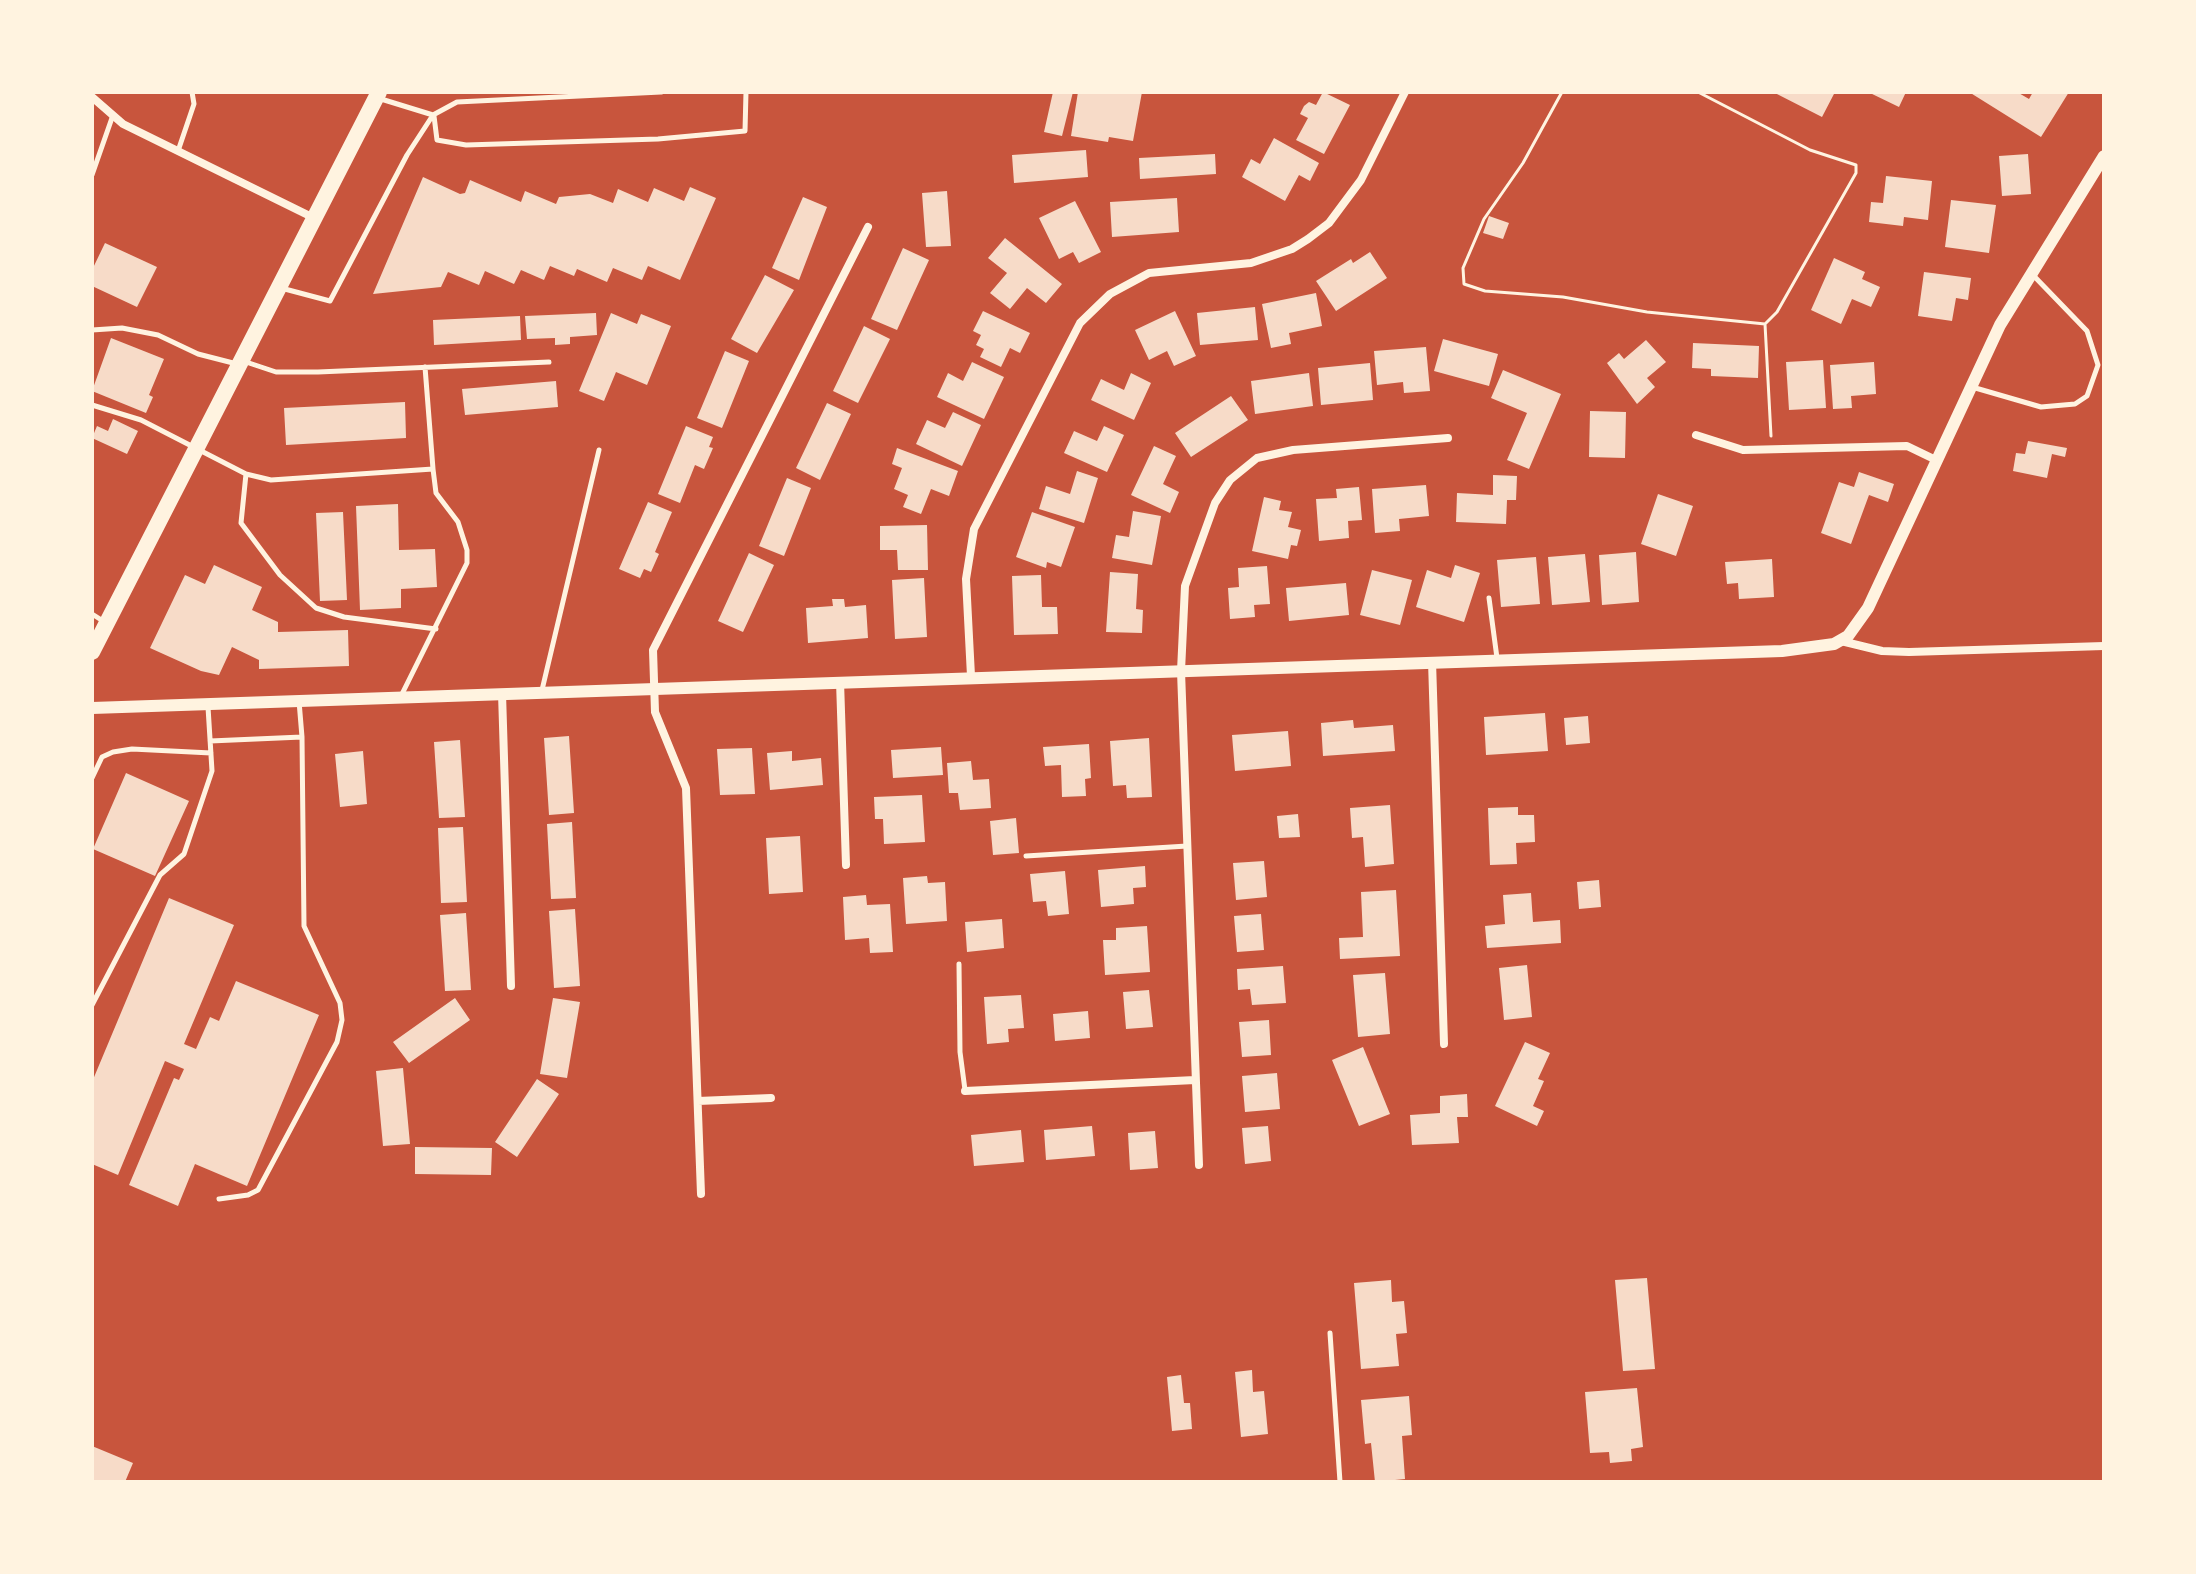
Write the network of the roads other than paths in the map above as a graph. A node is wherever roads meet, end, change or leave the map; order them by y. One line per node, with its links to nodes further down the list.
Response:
1 (192, 92): 9 (lane)
2 (661, 92): 8 (lane)
3 (746, 92): 8 (lane)
4 (1405, 92): 39 (street)
5 (378, 95): 8 (lane); 12 (main road)
6 (92, 97): 7 (street)
7 (113, 115): 9 (street); 11 (lane)
8 (433, 115): 15 (lane)
9 (177, 152): 12 (street)
10 (2104, 156): 14 (street)
11 (92, 175)
12 (314, 218): 15 (main road)
13 (868, 227): 41 (street)
14 (2031, 272): 20 (street); 20 (lane)
15 (278, 288): 17 (main road)
16 (92, 330): 17 (lane)
17 (240, 362): 19 (lane); 24 (main road)
18 (549, 362): 19 (lane)
19 (425, 367): 27 (lane)
20 (1969, 386): 26 (street)
21 (92, 405): 24 (lane)
22 (1696, 435): 26 (street)
23 (1448, 438): 38 (street)
24 (197, 447): 28 (lane); 31 (main road)
25 (599, 450): 42 (lane)
26 (1936, 460): 33 (street)
27 (433, 469): 28 (lane); 32 (lane)
28 (246, 474): 32 (lane)
29 (1489, 598): 36 (lane)
30 (92, 614): 31 (lane)
31 (107, 624): 35 (main road)
32 (436, 629): 44 (lane)
33 (1841, 641): 34 (street); 36 (street)
34 (2104, 646)
35 (92, 652)
36 (1497, 658): 37 (street)
37 (1432, 660): 38 (street); 58 (street)
38 (1181, 671): 39 (street); 52 (street)
39 (971, 676): 40 (street)
40 (840, 680): 41 (street); 54 (street)
41 (653, 688): 42 (street); 62 (street)
42 (542, 691): 43 (street)
43 (502, 693): 44 (street); 56 (street)
44 (400, 697): 45 (street)
45 (298, 700): 46 (street); 48 (lane)
46 (208, 703): 47 (street); 49 (lane)
47 (92, 708)
48 (302, 737): 49 (lane); 65 (lane)
49 (210, 741): 50 (lane)
50 (211, 753): 51 (lane); 57 (lane)
51 (92, 778)
52 (1188, 846): 53 (lane); 59 (street)
53 (1026, 856)
54 (846, 865)
55 (959, 964): 60 (lane)
56 (511, 986)
57 (92, 1005)
58 (1444, 1044)
59 (1195, 1080): 60 (street); 63 (street)
60 (965, 1091)
61 (771, 1098): 62 (street)
62 (698, 1101): 64 (street)
63 (1199, 1165)
64 (701, 1194)
65 (219, 1199)
66 (1330, 1333): 67 (lane)
67 (1340, 1482)

